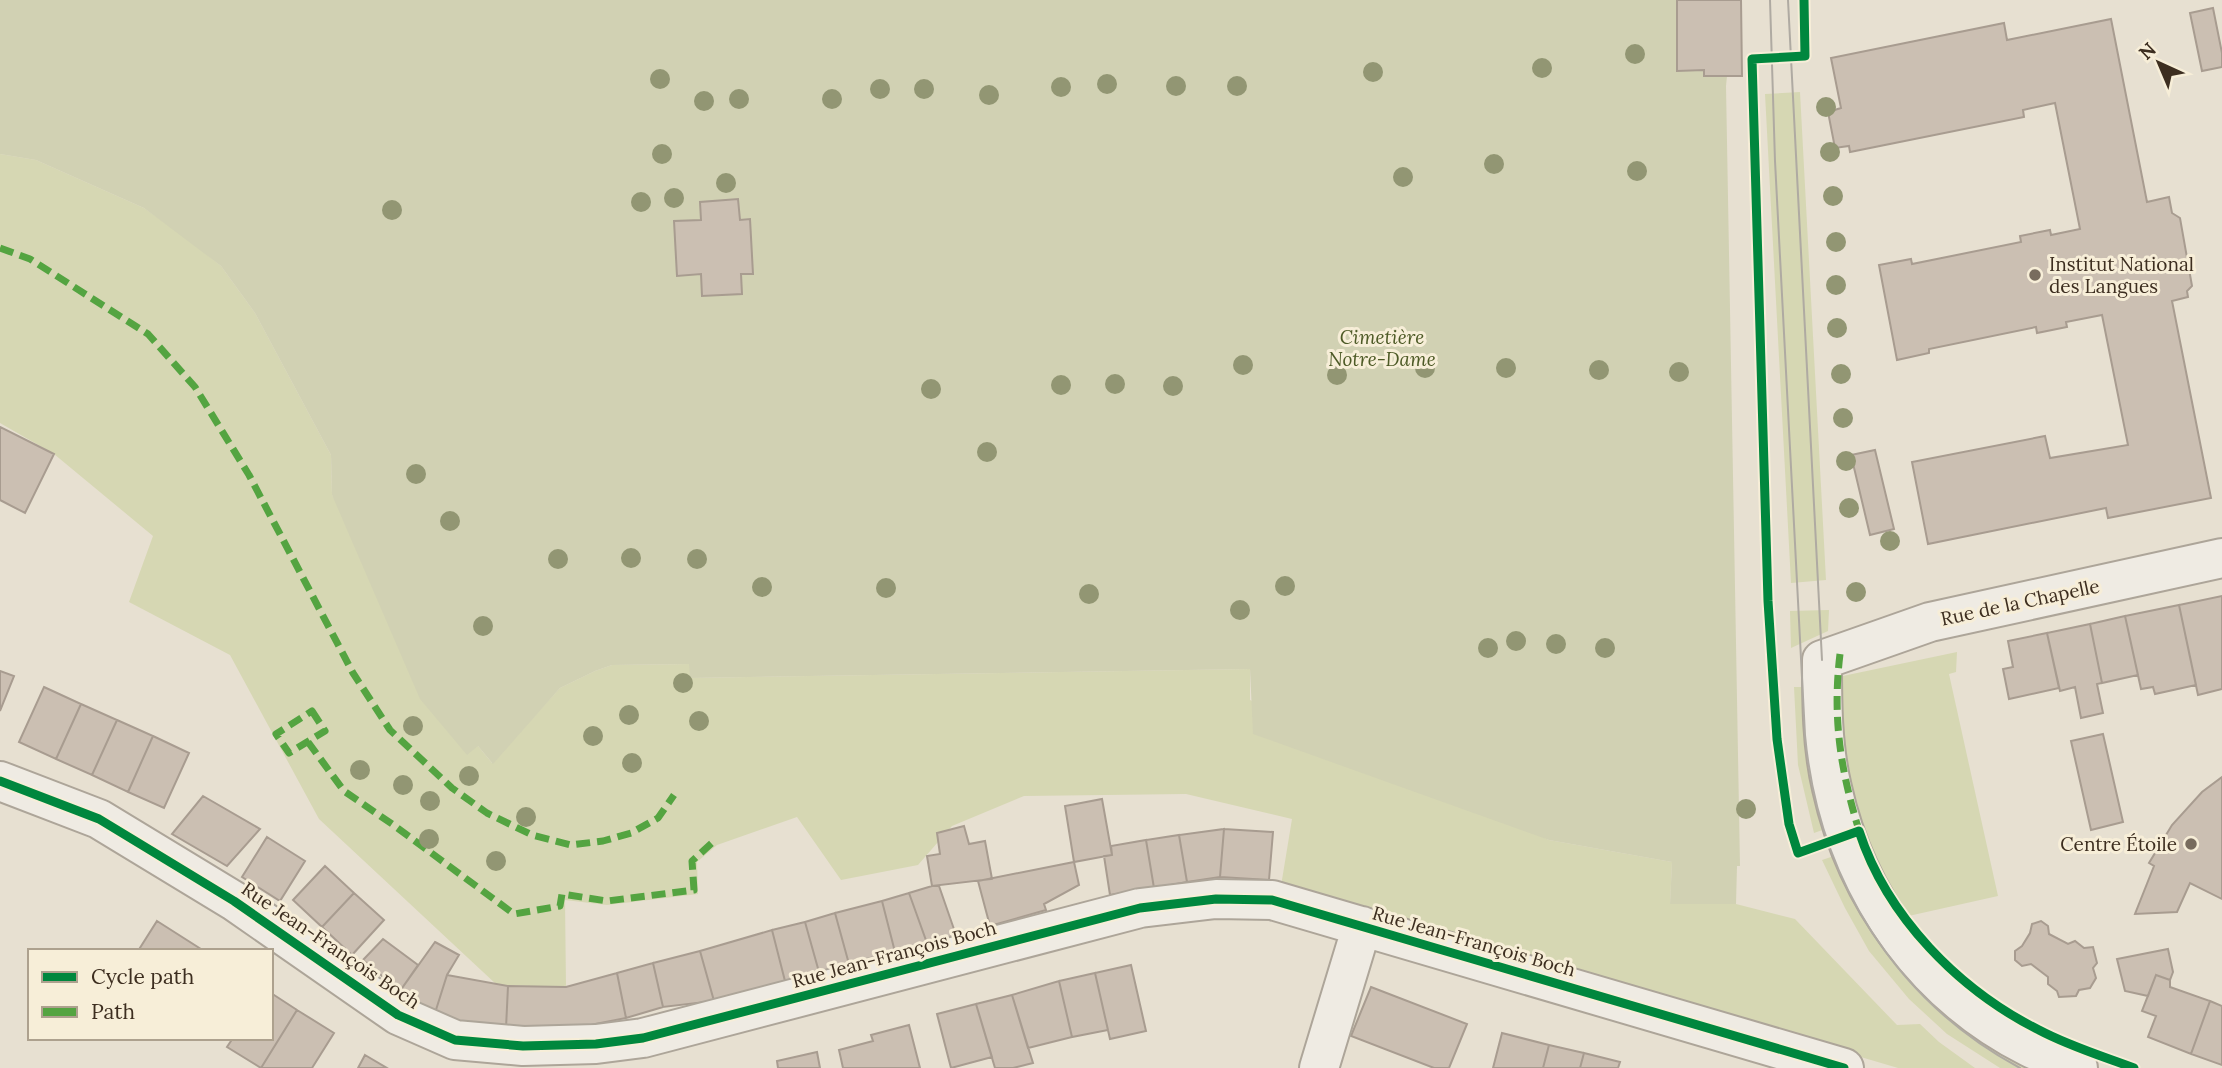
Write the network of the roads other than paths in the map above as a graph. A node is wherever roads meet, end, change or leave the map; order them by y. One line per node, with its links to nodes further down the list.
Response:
1 (2222, 558): 6 (street, Rue de la Chapelle)
2 (0, 780): 3 (street, Rue Jean-François Boch)
3 (1362, 926): 4 (street); 5 (street, Rue Jean-François Boch)
4 (1319, 1068)
5 (1844, 1068)
6 (2078, 1068)

